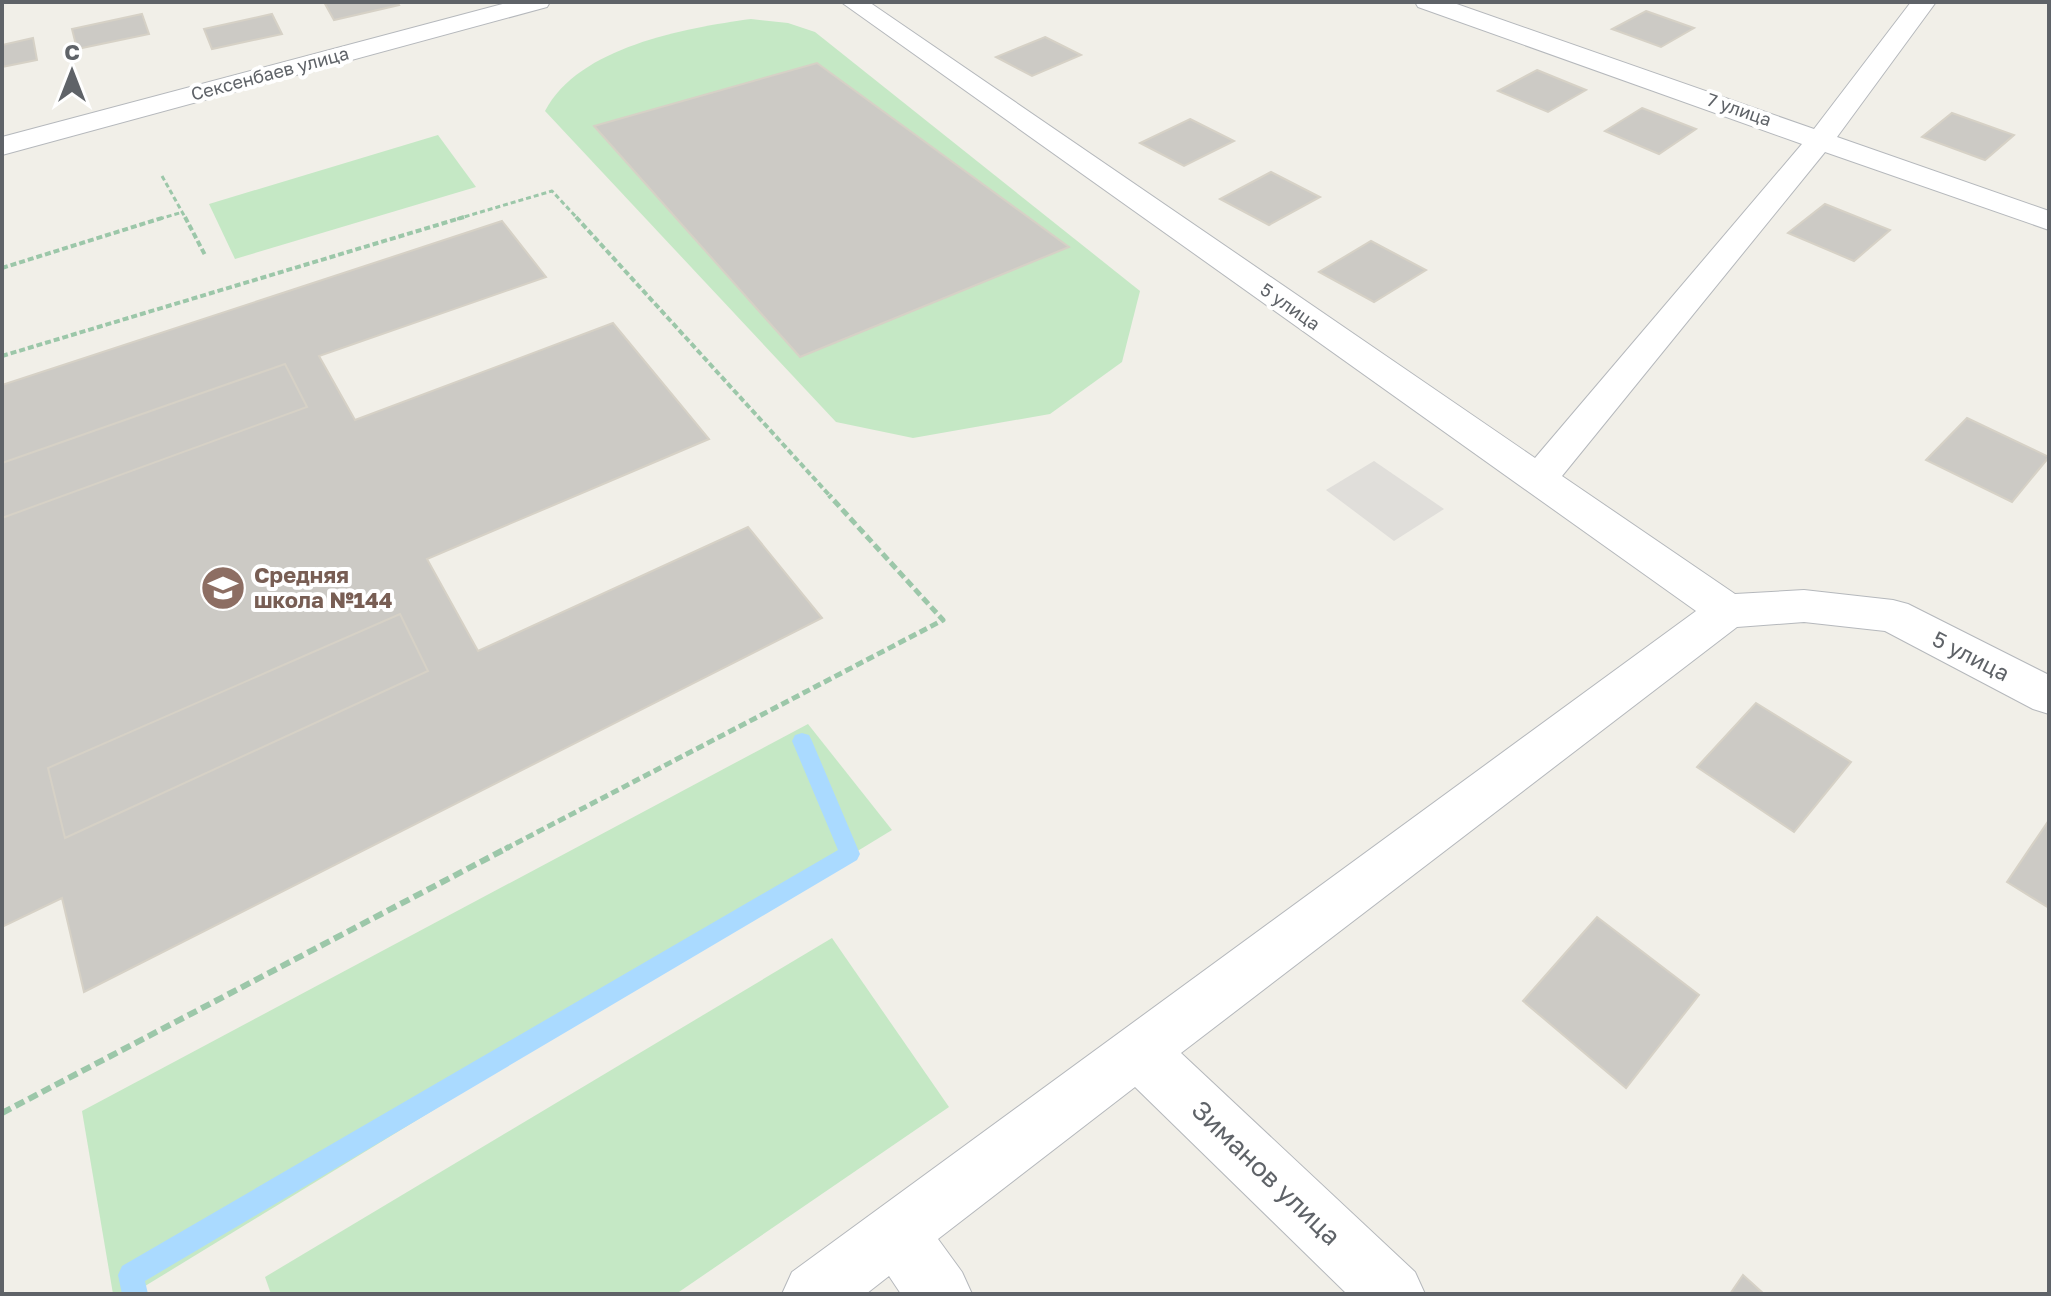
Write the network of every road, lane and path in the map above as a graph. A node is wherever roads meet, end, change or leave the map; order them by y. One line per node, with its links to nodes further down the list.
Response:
1 (538, 2): 5 (street, Сексенбаев улица)
2 (853, 2): 14 (street, 5 улица)
3 (1427, 2): 6 (street, 7 улица)
4 (1924, 2): 6 (street)
5 (507, 6): 7 (street, Сексенбаев улица)
6 (1821, 139): 10 (street, 7 улица); 14 (street)
7 (2, 146)
8 (162, 176): 9 (path)
9 (183, 212): 11 (path); 12 (path)
10 (2049, 221)
11 (205, 255)
12 (2, 268)
13 (2, 356): 18 (path)
14 (1538, 480): 15 (street, 5 улица)
15 (1727, 611): 16 (street, 5 улица); 17 (street)
16 (2049, 696)
17 (1138, 1051): 19 (street); 22 (street, Зиманов улица)
18 (2, 1113)
19 (896, 1234): 20 (street); 21 (street)
20 (814, 1294)
21 (940, 1294)
22 (1393, 1294)

